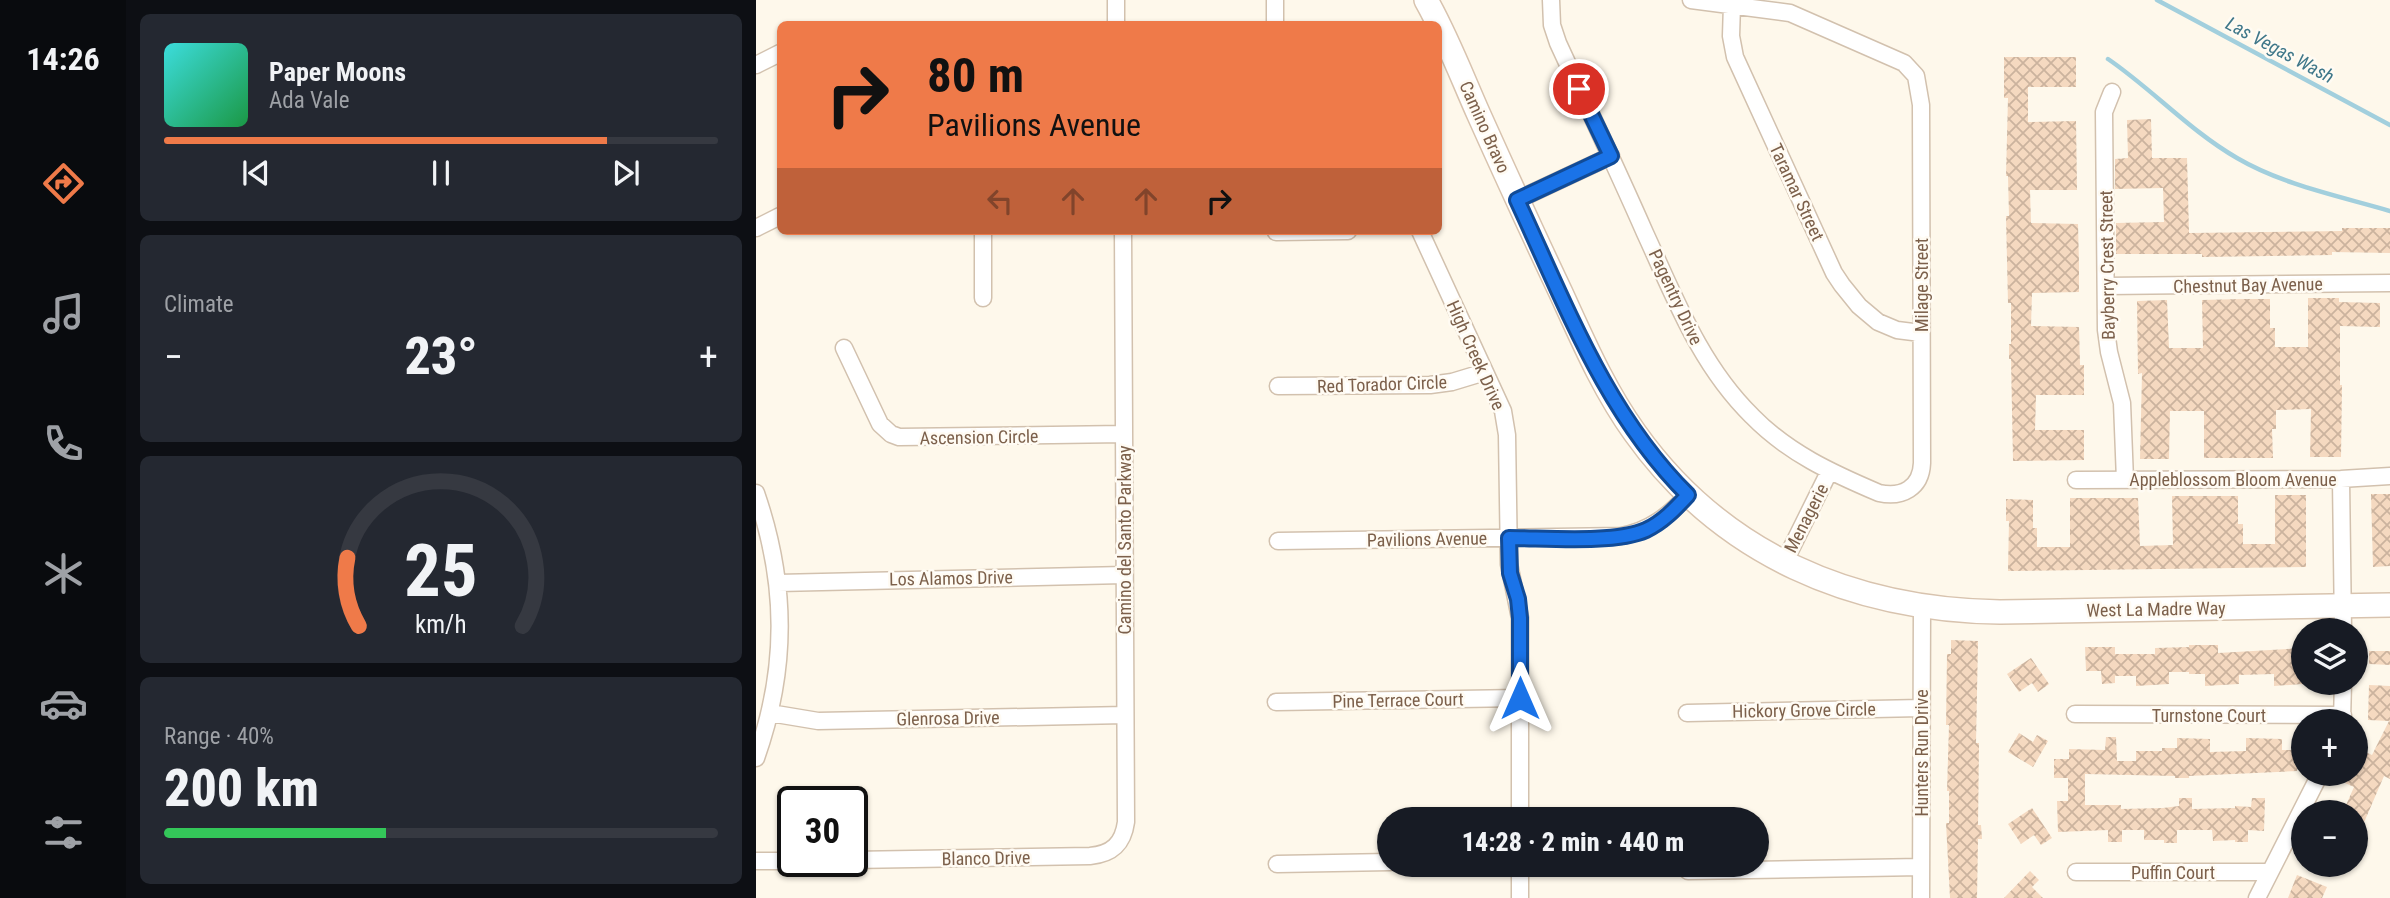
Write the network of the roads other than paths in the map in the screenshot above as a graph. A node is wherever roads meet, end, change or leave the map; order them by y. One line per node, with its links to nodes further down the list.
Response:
1 (1116, 0): 7 (street)
2 (1275, 0): 8 (street)
3 (1426, 0): 9 (street, Camino Bravo)
4 (1551, 0): 14 (street, Pagentry Drive)
5 (1691, 0): 6 (street)
6 (1732, 4): 24 (street, Taramar Street); 24 (street, Milage Street)
7 (1116, 21)
8 (1275, 21)
9 (1434, 21)
10 (1442, 40): 15 (street, Camino Bravo)
11 (777, 54): 12 (street)
12 (756, 65)
13 (2112, 92): 22 (street, Bayberry Crest Street)
14 (1611, 156): 15 (street); 29 (street, Pagentry Drive)
15 (1517, 200): 36 (street, Camino Bravo)
16 (777, 218): 17 (street)
17 (756, 228)
18 (983, 235): 23 (street)
19 (1123, 235): 28 (street, Camino del Santo Parkway)
20 (1422, 235): 26 (street, High Creek Drive)
21 (2390, 283): 22 (street, Chestnut Bay Avenue)
22 (2106, 286): 33 (street, Bayberry Crest Street)
23 (983, 298)
24 (1921, 332): 34 (street, Milage Street)
25 (844, 348): 28 (street, Ascension Circle)
26 (1485, 372): 27 (street, Red Torador Circle); 37 (street, High Creek Drive)
27 (1278, 386)
28 (1124, 434): 40 (street, Camino del Santo Parkway)
29 (1829, 472): 34 (street, Pagentry Drive); 39 (street, Menagerie)
30 (2390, 475): 31 (street, Appleblossom Bloom Avenue)
31 (2341, 479): 33 (street, Appleblossom Bloom Avenue); 43 (street)
32 (2076, 480): 33 (street, Appleblossom Bloom Avenue)
33 (2125, 480)
34 (1910, 489)
35 (756, 493): 41 (street)
36 (1688, 495): 37 (street, Pavilions Avenue); 39 (street, Camino Bravo)
37 (1509, 538): 38 (street, Pavilions Avenue); 46 (street, High Creek Drive)
38 (1278, 541)
39 (1784, 563): 44 (street, Camino Bravo)
40 (1124, 575): 41 (street, Los Alamos Drive); 52 (street, Camino del Santo Parkway)
41 (778, 583): 49 (street)
42 (2390, 605): 43 (street, West La Madre Way)
43 (2343, 606): 44 (street, West La Madre Way); 45 (street)
44 (1922, 607): 48 (street, Hunters Run Drive)
45 (2343, 618)
46 (1520, 698): 47 (street, Pine Terrace Court); 56 (street, High Creek Drive)
47 (1276, 702)
48 (1921, 708): 50 (street, Hickory Grove Circle); 63 (street, Hunters Run Drive)
49 (770, 713): 52 (street, Glenrosa Drive); 54 (street)
50 (1687, 713)
51 (2075, 714): 53 (street, Turnstone Court)
52 (1125, 715): 57 (street, Camino del Santo Parkway)
53 (2291, 717)
54 (756, 758)
55 (2314, 786): 66 (street)
56 (1520, 807)
57 (1117, 847): 58 (street, Blanco Drive)
58 (868, 860)
59 (756, 861): 60 (street)
60 (777, 861)
61 (1377, 862): 62 (street)
62 (1277, 863)
63 (1921, 867): 64 (street); 69 (street, Hunters Run Drive)
64 (1769, 870)
65 (2076, 872): 66 (street, Puffin Court)
66 (2270, 873): 70 (street)
67 (1520, 877): 68 (street)
68 (1520, 898)
69 (1921, 898)
70 (2257, 898)

